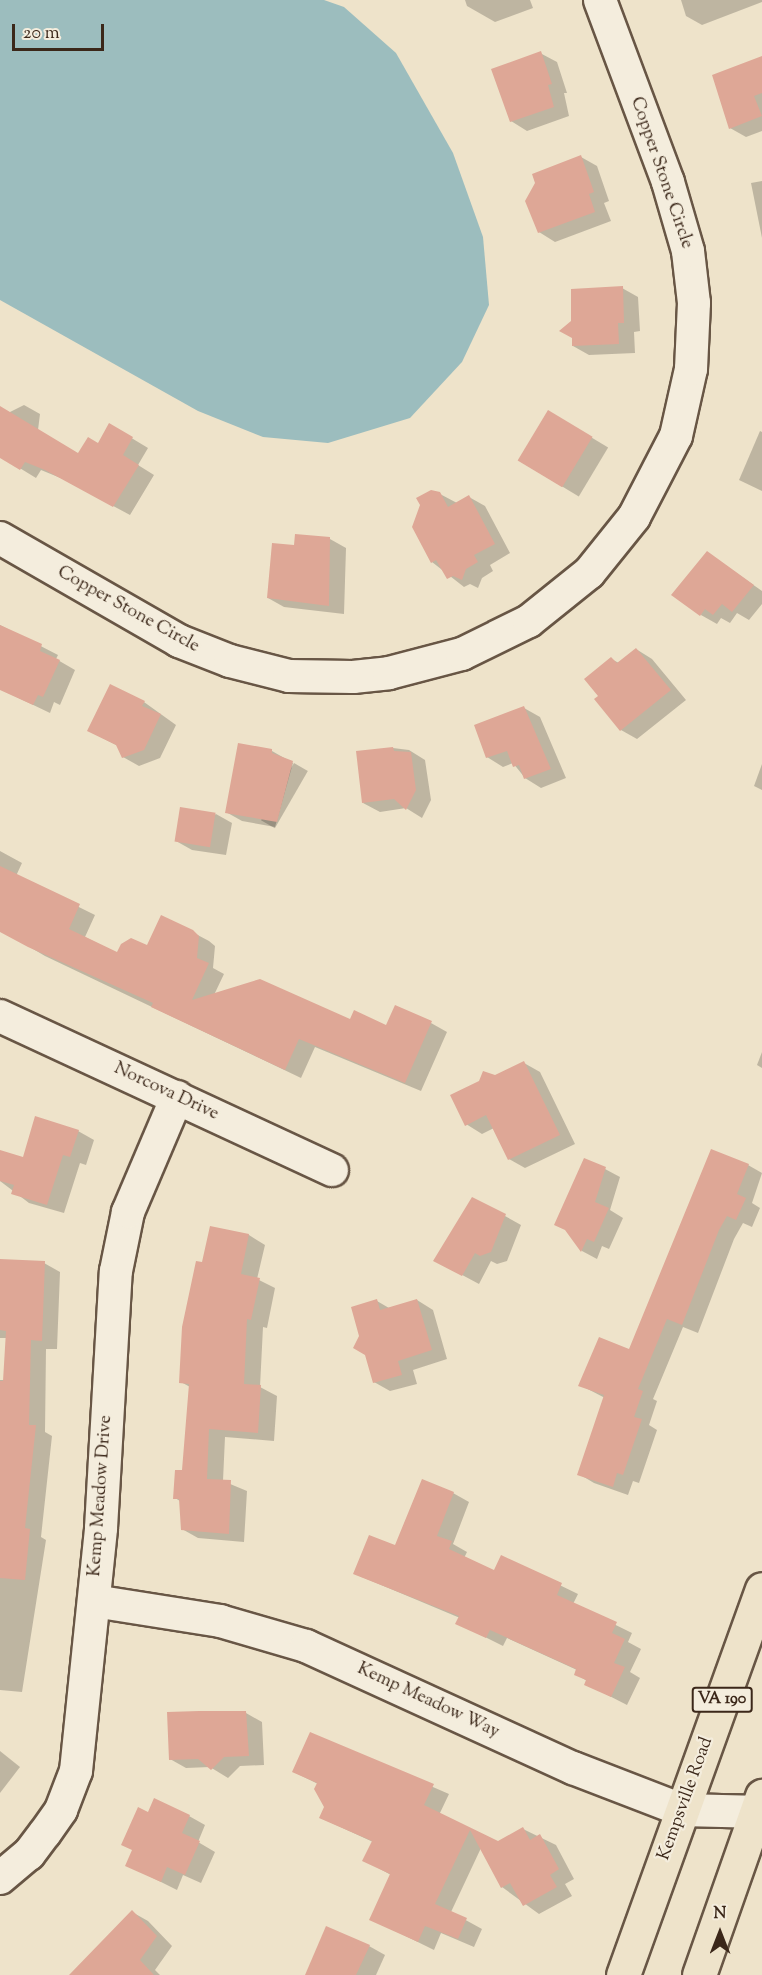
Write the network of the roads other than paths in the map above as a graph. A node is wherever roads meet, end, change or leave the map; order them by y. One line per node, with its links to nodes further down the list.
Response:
1 (600, 0): 2 (street, Copper Stone Circle)
2 (0, 538)
3 (0, 1016): 4 (street, Norcova Drive)
4 (177, 1097): 5 (street, Norcova Drive); 7 (street, Kemp Meadow Drive)
5 (332, 1170)
6 (762, 1589): 8 (main road, Kempsville Road / VA 190)
7 (94, 1601): 8 (street, Kemp Meadow Way); 10 (street, Kemp Meadow Drive)
8 (682, 1810): 9 (street, Kemp Meadow Way); 11 (main road, Kempsville Road / VA 190)
9 (760, 1811): 12 (main road)
10 (0, 1878)
11 (623, 1975)
12 (699, 1975)

